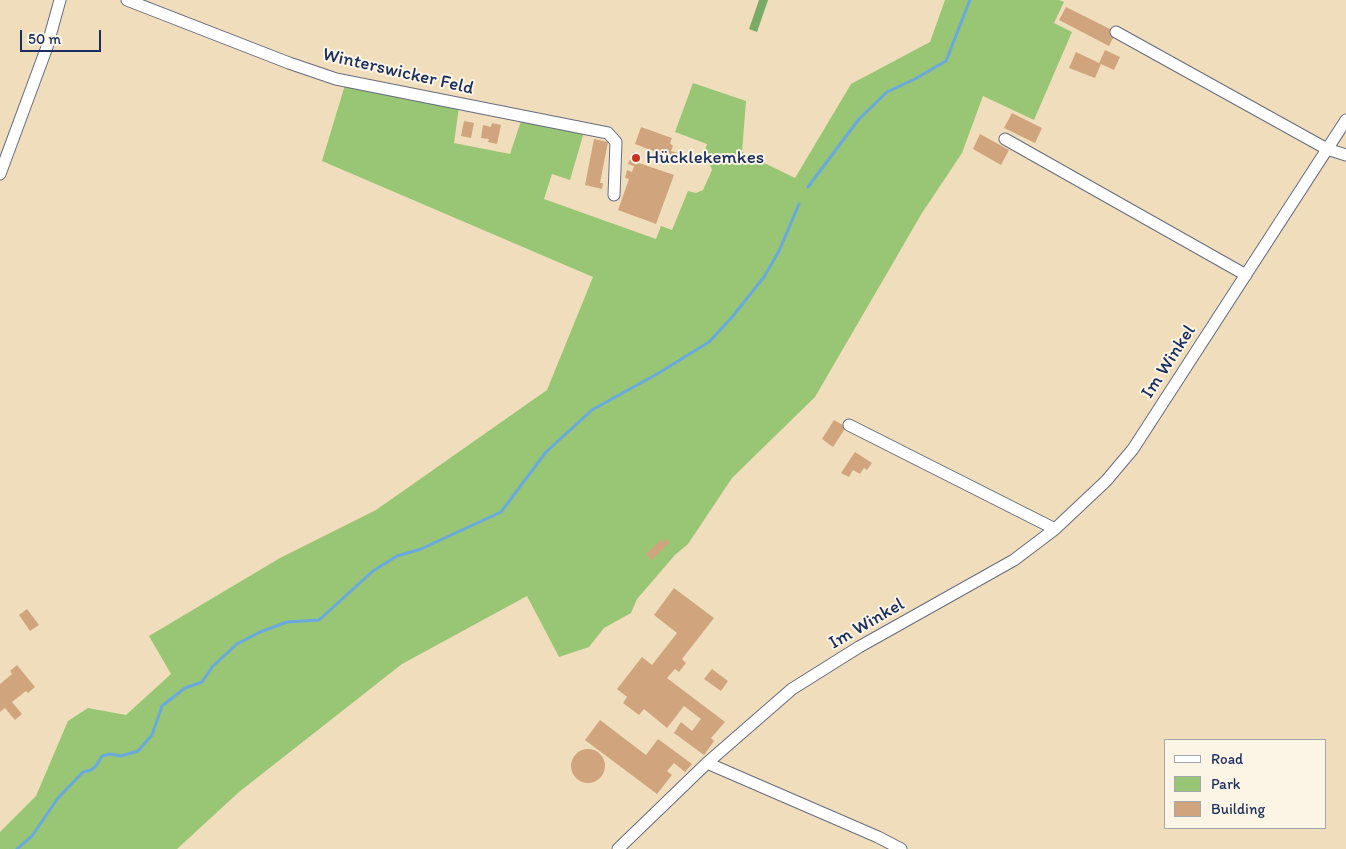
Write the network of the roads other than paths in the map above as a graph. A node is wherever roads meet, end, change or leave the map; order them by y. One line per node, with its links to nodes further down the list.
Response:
1 (60, 0): 8 (street)
2 (127, 0): 9 (street, Winterswicker Feld)
3 (1116, 32): 6 (street)
4 (1346, 120): 6 (street, Im Winkel)
5 (1005, 139): 10 (street)
6 (1327, 150): 7 (street); 10 (street, Im Winkel)
7 (1346, 155)
8 (0, 174)
9 (614, 195)
10 (1246, 275): 12 (street, Im Winkel)
11 (849, 425): 12 (street)
12 (1054, 529): 13 (street, Im Winkel)
13 (707, 763): 14 (street, Im Winkel); 15 (street)
14 (618, 849)
15 (901, 849)

